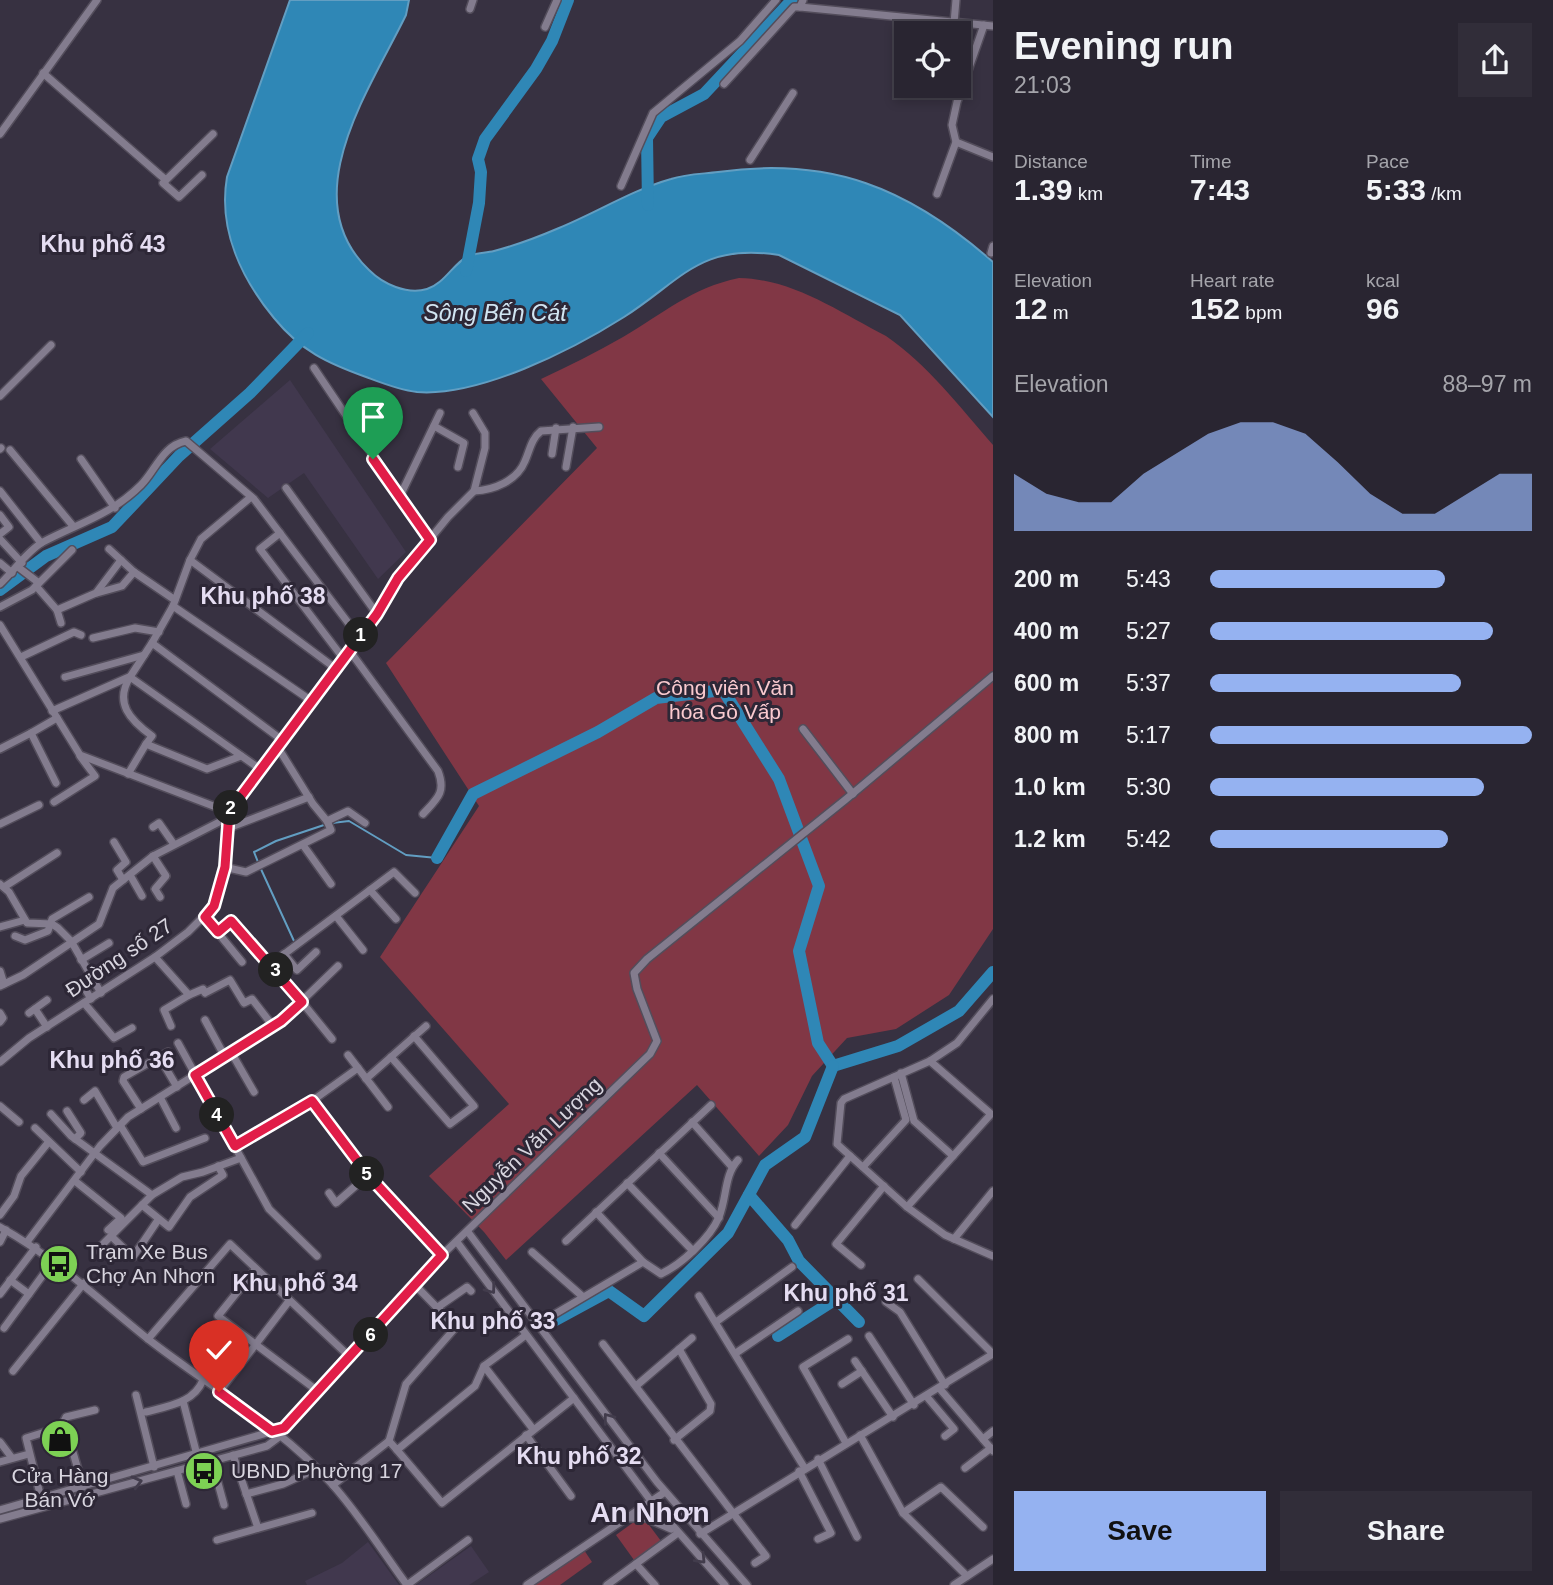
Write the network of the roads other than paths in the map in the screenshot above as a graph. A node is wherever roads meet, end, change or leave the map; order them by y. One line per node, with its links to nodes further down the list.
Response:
1 (97, 0): 14 (street)
2 (473, 0): 7 (street)
3 (557, 0): 13 (street)
4 (776, 0): 24 (street)
5 (956, 0): 9 (street)
6 (801, 3): 8 (street); 15 (street)
7 (470, 9)
8 (939, 21)
9 (954, 21)
10 (971, 25): 11 (street)
11 (984, 26): 12 (street); 19 (street)
12 (993, 26)
13 (545, 27)
14 (43, 73): 17 (street); 23 (street)
15 (724, 84)
16 (793, 93): 21 (street)
17 (0, 134)
18 (213, 134): 23 (street)
19 (956, 142): 20 (street); 25 (street)
20 (993, 157)
21 (750, 160)
22 (202, 174): 23 (street)
23 (166, 180)
24 (621, 186)
25 (937, 194)
26 (51, 345): 28 (street)
27 (314, 368): 44 (street)
28 (0, 396)
29 (440, 413): 31 (street)
30 (472, 413): 42 (street)
31 (434, 426): 38 (street); 44 (street)
32 (573, 427): 33 (street); 34 (street); 39 (street)
33 (599, 427)
34 (556, 428): 36 (street); 42 (street)
35 (4, 449): 47 (street)
36 (552, 454)
37 (81, 459): 45 (street)
38 (458, 467)
39 (566, 467)
40 (286, 488): 66 (street)
41 (0, 491): 51 (street)
42 (474, 491): 50 (street)
43 (251, 496): 45 (street); 48 (street); 55 (street)
44 (400, 496): 50 (street)
45 (115, 508): 47 (street)
46 (0, 515): 49 (street)
47 (73, 526): 51 (street)
48 (280, 533): 71 (street); 77 (street)
49 (0, 536): 57 (street)
50 (430, 540): 66 (street)
51 (41, 543): 57 (street)
52 (109, 549): 54 (street)
53 (72, 550): 61 (street)
54 (121, 560): 58 (street); 62 (street)
55 (190, 560): 63 (street); 78 (street)
56 (0, 562): 59 (street)
57 (22, 569): 59 (street); 61 (street)
58 (134, 572): 62 (street); 63 (street)
59 (12, 573): 60 (street)
60 (0, 584)
61 (37, 584): 64 (street); 65 (street)
62 (96, 593): 65 (street)
63 (174, 603): 69 (street); 82 (street)
64 (0, 607)
65 (57, 610): 67 (street)
66 (377, 614): 71 (street)
67 (61, 623)
68 (0, 625): 76 (street)
69 (159, 632): 72 (street); 73 (street)
70 (80, 635): 76 (street)
71 (359, 637): 74 (street)
72 (93, 638)
73 (152, 643): 75 (street); 86 (street)
74 (349, 650): 77 (street); 99 (street)
75 (145, 655): 80 (street); 81 (street)
76 (21, 657): 83 (street)
77 (343, 658): 78 (street)
78 (335, 668): 82 (street)
79 (993, 676): 94 (street)
80 (65, 677)
81 (130, 677): 83 (street); 87 (street); 90 (street)
82 (313, 702): 86 (street)
83 (55, 714): 85 (street); 89 (street)
84 (803, 729): 94 (street)
85 (30, 733): 88 (street); 93 (street)
86 (280, 743): 91 (street); 95 (street)
87 (146, 744): 90 (street); 92 (street)
88 (0, 749)
89 (80, 755): 92 (street); 96 (street)
90 (241, 756): 91 (street)
91 (260, 769): 100 (street)
92 (128, 774): 100 (street)
93 (56, 783)
94 (853, 794): 216 (street, Nguyễn Văn Lượng)
95 (309, 797): 101 (street); 105 (street)
96 (54, 802)
97 (39, 805): 102 (street)
98 (0, 814): 102 (street)
99 (424, 814)
100 (228, 815): 105 (street, Đường số 27); 107 (street)
101 (327, 821): 103 (street); 108 (street)
102 (1, 823)
103 (365, 823)
104 (153, 827): 107 (street)
105 (226, 829): 111 (street, Đường số 27)
106 (114, 842): 113 (street)
107 (173, 843): 110 (street)
108 (303, 845): 111 (street); 114 (street)
109 (57, 853): 115 (street)
110 (153, 856): 112 (street); 120 (street)
111 (225, 867): 122 (street, Đường số 27)
112 (130, 875): 113 (street); 118 (street)
113 (123, 880): 129 (street)
114 (331, 884)
115 (2, 886): 124 (street)
116 (370, 890): 117 (street); 121 (street); 123 (street)
117 (415, 893)
118 (142, 896)
119 (89, 897): 125 (street)
120 (160, 897)
121 (336, 916): 131 (street); 133 (street)
122 (205, 917): 127 (street); 134 (street, Đường số 27)
123 (396, 919)
124 (25, 920): 125 (street); 126 (street)
125 (52, 924): 128 (street); 129 (street)
126 (0, 927)
127 (218, 932): 136 (street); 137 (street)
128 (15, 936)
129 (71, 941): 135 (street); 141 (street)
130 (108, 943): 135 (street)
131 (363, 950)
132 (316, 953): 133 (street)
133 (284, 954): 137 (street)
134 (155, 957): 142 (street, Đường số 27); 143 (street)
135 (81, 960): 142 (street)
136 (242, 961)
137 (271, 964): 147 (street)
138 (338, 966): 147 (street)
139 (0, 971): 141 (street)
140 (81, 982): 146 (street)
141 (2, 985)
142 (101, 993): 146 (street, Đường số 27)
143 (189, 995): 151 (street); 152 (street)
144 (993, 999): 163 (street)
145 (47, 1000): 154 (street)
146 (88, 1001): 154 (street, Đường số 27); 155 (street)
147 (302, 1002): 152 (street); 157 (street)
148 (0, 1013): 150 (street)
149 (205, 1020): 160 (street)
150 (0, 1022)
151 (171, 1026)
152 (273, 1026): 160 (street)
153 (426, 1026): 156 (street)
154 (47, 1027): 164 (street, Đường số 27)
155 (132, 1028)
156 (414, 1036): 162 (street); 162 (street)
157 (332, 1039)
158 (178, 1043): 167 (street)
159 (169, 1052): 178 (street)
160 (228, 1054): 167 (street); 171 (street)
161 (348, 1055): 166 (street)
162 (391, 1057): 169 (street)
163 (930, 1061): 168 (street); 194 (street)
164 (0, 1062)
165 (164, 1065): 170 (street)
166 (358, 1068): 169 (street); 174 (street)
167 (195, 1075): 170 (street); 190 (street)
168 (897, 1075): 181 (street); 193 (street)
169 (366, 1079): 177 (street)
170 (177, 1087): 172 (street)
171 (254, 1092)
172 (160, 1097): 178 (street); 186 (street)
173 (84, 1100): 184 (street)
174 (312, 1101): 190 (street); 201 (street)
175 (711, 1105): 183 (street)
176 (0, 1106): 182 (street)
177 (388, 1107)
178 (141, 1109): 184 (street)
179 (67, 1111): 188 (street)
180 (51, 1114): 188 (street)
181 (910, 1120): 194 (street); 199 (street)
182 (19, 1122)
183 (692, 1122): 191 (street); 198 (street)
184 (118, 1126): 187 (street); 192 (street)
185 (35, 1128): 200 (street)
186 (177, 1128)
187 (205, 1138)
188 (75, 1139): 192 (street)
189 (47, 1144): 211 (street)
190 (235, 1146): 195 (street)
191 (659, 1153): 203 (street); 212 (street)
192 (95, 1155): 200 (street); 207 (street)
193 (850, 1156): 199 (street); 214 (street)
194 (953, 1156): 209 (street)
195 (241, 1158): 197 (street); 228 (street)
196 (738, 1160): 198 (street)
197 (218, 1166): 207 (street); 213 (street)
198 (732, 1167): 212 (street)
199 (863, 1167): 204 (street)
200 (82, 1172): 202 (street)
201 (368, 1175): 206 (street); 227 (street)
202 (75, 1181): 217 (street); 221 (street)
203 (627, 1183): 210 (street); 225 (street)
204 (884, 1186): 209 (street); 232 (street)
205 (993, 1191): 218 (street)
206 (328, 1193)
207 (152, 1195): 208 (street)
208 (142, 1205): 213 (street); 217 (street)
209 (907, 1207): 218 (street)
210 (596, 1212): 219 (street); 231 (street)
211 (0, 1215)
212 (719, 1218): 225 (street)
213 (159, 1220): 217 (street)
214 (795, 1225)
215 (3, 1229): 220 (street); 221 (street)
216 (468, 1232): 222 (street, Nguyễn Văn Lượng); 249 (street)
217 (110, 1233): 224 (street)
218 (954, 1239): 229 (street)
219 (566, 1241)
220 (0, 1242)
221 (27, 1242): 223 (street)
222 (457, 1242): 227 (street, Nguyễn Văn Lượng); 251 (street, one-way to 251)
223 (36, 1247): 230 (street); 236 (street)
224 (97, 1250)
225 (693, 1251): 231 (street)
226 (532, 1252): 242 (street)
227 (442, 1255): 238 (street, Nguyễn Văn Lượng)
228 (317, 1256)
229 (993, 1256)
230 (54, 1260): 237 (street); 241 (street)
231 (643, 1262): 242 (street)
232 (860, 1265)
233 (792, 1268): 248 (street)
234 (255, 1270): 244 (street); 254 (street); 256 (street)
235 (918, 1279): 261 (street)
236 (10, 1280): 240 (street); 241 (street)
237 (83, 1283): 254 (street); 264 (street)
238 (416, 1286): 246 (street); 260 (street, Nguyễn Văn Lượng)
239 (471, 1291): 246 (street)
240 (0, 1294)
241 (29, 1294): 250 (street)
242 (582, 1296): 249 (street)
243 (699, 1296): 248 (street)
244 (289, 1301): 256 (street); 260 (street)
245 (886, 1302): 269 (street)
246 (438, 1307): 291 (street)
247 (798, 1311): 259 (street)
248 (716, 1322): 259 (street)
249 (538, 1324): 310 (street, one-way to 249)
250 (4, 1328)
251 (526, 1335): 263 (street); 274 (street)
252 (869, 1336): 276 (street)
253 (692, 1338): 258 (street)
254 (148, 1339): 266 (street)
255 (848, 1339): 293 (street)
256 (257, 1343): 270 (street); 271 (street)
257 (603, 1344): 268 (street)
258 (680, 1349): 268 (street); 290 (street)
259 (736, 1353): 306 (street)
260 (351, 1357): 271 (street, Nguyễn Văn Lượng)
261 (991, 1357): 269 (street)
262 (855, 1360): 265 (street)
263 (484, 1366): 282 (street); 295 (street)
264 (13, 1371)
265 (862, 1371): 267 (street); 279 (street)
266 (203, 1380): 270 (street); 275 (street)
267 (842, 1384)
268 (636, 1387): 290 (street)
269 (942, 1387): 273 (street); 289 (street)
270 (219, 1392): 283 (street)
271 (319, 1392): 281 (street, Nguyễn Văn Lượng)
272 (135, 1395): 303 (street)
273 (927, 1397): 276 (street); 287 (street)
274 (574, 1398): 282 (street); 314 (street)
275 (183, 1401): 278 (street); 297 (street)
276 (914, 1405): 279 (street)
277 (95, 1410): 280 (street)
278 (146, 1412)
279 (893, 1417): 286 (street)
280 (64, 1426): 296 (street); 309 (street)
281 (284, 1428): 283 (street); 288 (street, Nguyễn Văn Lượng)
282 (533, 1429): 285 (street)
283 (272, 1431): 288 (street); 297 (street)
284 (993, 1431): 289 (street)
285 (526, 1435): 295 (street); 312 (street)
286 (860, 1435): 293 (street); 320 (street)
287 (945, 1436)
288 (279, 1437): 298 (street); 305 (street)
289 (983, 1439): 294 (street)
290 (674, 1440): 318 (street)
291 (390, 1441): 295 (street); 308 (street)
292 (0, 1442): 299 (street)
293 (846, 1443): 300 (street)
294 (992, 1449): 304 (street)
295 (397, 1450)
296 (29, 1454): 299 (street); 313 (street)
297 (197, 1455): 303 (street)
298 (233, 1455): 301 (street); 311 (street)
299 (12, 1458): 302 (street)
300 (818, 1459): 306 (street); 327 (street)
301 (212, 1461): 307 (street); 316 (street)
302 (0, 1462)
303 (154, 1467): 309 (street)
304 (965, 1468)
305 (316, 1469): 308 (street); 311 (street)
306 (802, 1469): 318 (street); 328 (street)
307 (177, 1471): 315 (street); 321 (street, one-way to 307)
308 (333, 1485): 335 (street)
309 (83, 1487): 313 (street)
310 (665, 1492): 314 (street); 326 (street)
311 (246, 1494): 324 (street)
312 (571, 1496)
313 (41, 1498): 317 (street)
314 (651, 1501): 322 (street); 325 (street)
315 (186, 1504)
316 (223, 1505)
317 (0, 1510)
318 (734, 1512): 326 (street); 332 (street)
319 (312, 1513): 324 (street)
320 (903, 1513): 323 (street); 334 (street)
321 (0, 1519)
322 (619, 1522): 325 (street); 336 (street)
323 (983, 1527)
324 (258, 1528): 329 (street)
325 (678, 1533): 333 (street); 339 (street, one-way to 339)
326 (700, 1534): 340 (street)
327 (857, 1537)
328 (818, 1539)
329 (217, 1540)
330 (468, 1541): 335 (street)
331 (993, 1559): 334 (street)
332 (755, 1563)
333 (636, 1564): 337 (street); 338 (street)
334 (967, 1576): 341 (street)
335 (407, 1585)
336 (527, 1585)
337 (607, 1585)
338 (655, 1585)
339 (725, 1585)
340 (747, 1585)
341 (954, 1585)

